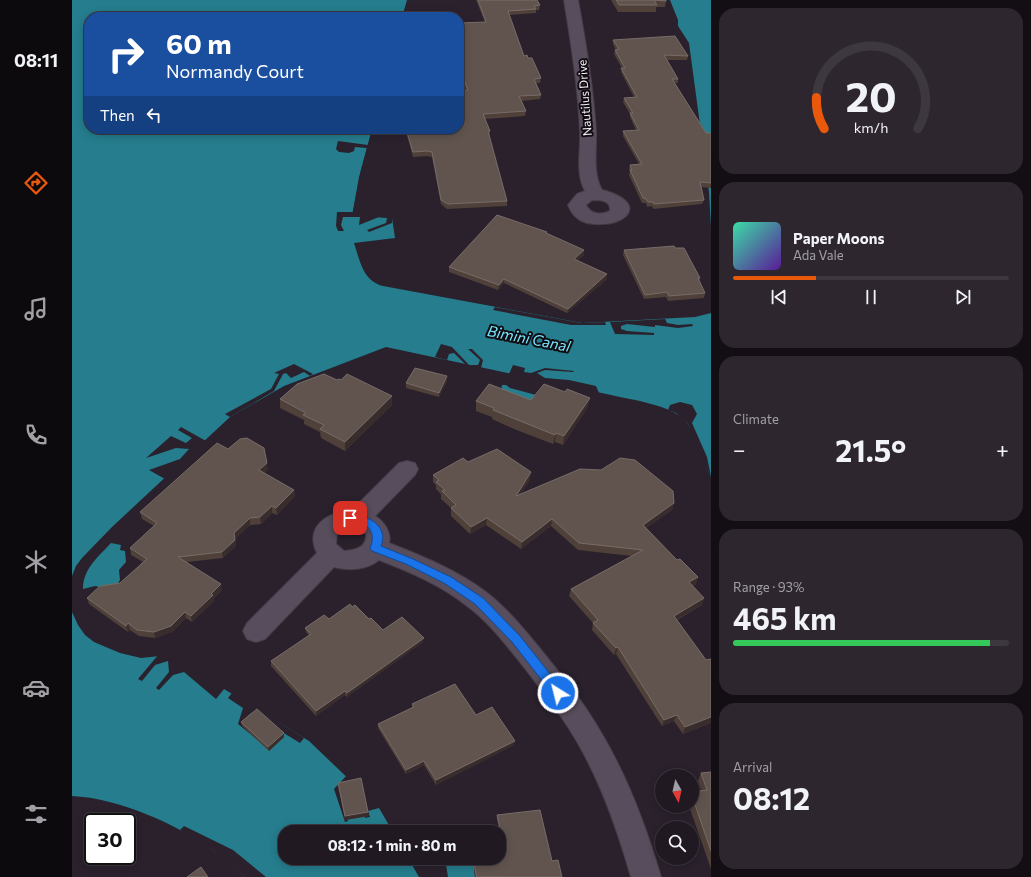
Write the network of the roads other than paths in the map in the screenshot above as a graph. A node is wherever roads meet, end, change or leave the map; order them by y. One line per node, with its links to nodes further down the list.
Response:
1 (571, 0): 2 (street, Nautilus Drive)
2 (625, 216)
3 (407, 469): 4 (street)
4 (359, 518): 5 (street); 6 (street)
5 (375, 548): 6 (street); 8 (street)
6 (331, 554): 7 (street)
7 (256, 631)
8 (646, 877)

